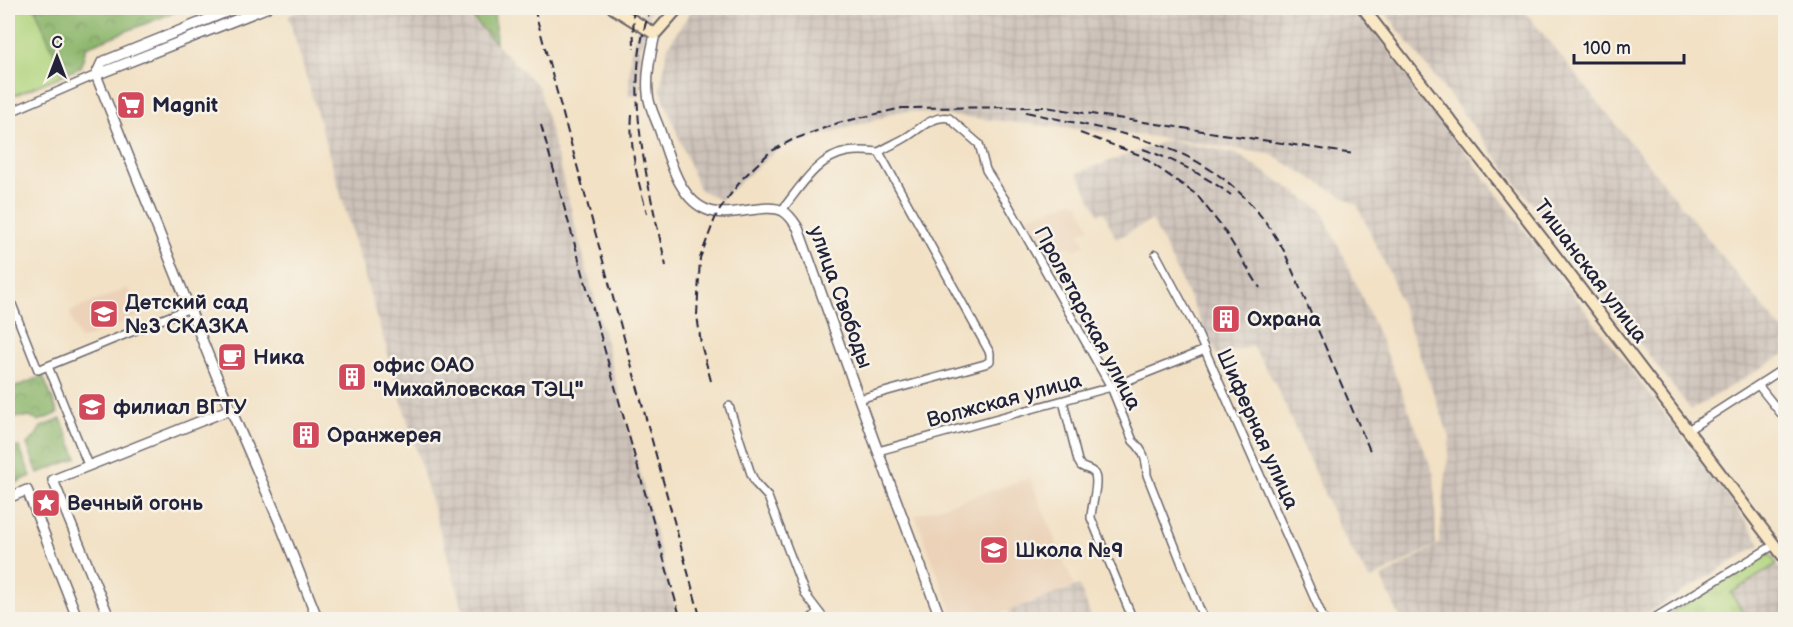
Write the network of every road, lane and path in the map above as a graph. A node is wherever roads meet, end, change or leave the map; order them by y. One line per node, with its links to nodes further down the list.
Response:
1 (236, 8): 7 (street)
2 (266, 8): 7 (street)
3 (613, 8): 6 (main road)
4 (678, 8): 6 (main road)
5 (1363, 8): 24 (main road, Тишанская улица)
6 (655, 34): 10 (street, улица Свободы)
7 (96, 75): 8 (street); 13 (street)
8 (8, 113)
9 (879, 152): 10 (street); 18 (street, Пролетарская улица); 19 (street)
10 (782, 210): 19 (street, улица Свободы)
11 (1156, 254): 14 (street, Шиферная улица)
12 (8, 294): 15 (street)
13 (190, 308): 15 (street); 22 (street)
14 (1205, 350): 18 (street, Волжская улица); 39 (street, Шиферная улица)
15 (48, 366): 26 (street)
16 (1785, 367): 17 (street)
17 (1758, 385): 23 (street); 24 (street)
18 (1111, 387): 20 (street, Волжская улица); 38 (street, Пролетарская улица)
19 (859, 399): 25 (street, улица Свободы)
20 (1063, 401): 25 (street, Волжская улица); 37 (street)
21 (729, 406): 30 (street)
22 (231, 409): 26 (street); 33 (street)
23 (1785, 420)
24 (1688, 430): 28 (main road, Тишанская улица)
25 (878, 451): 36 (street, улица Свободы)
26 (88, 465): 32 (street)
27 (8, 498): 31 (street)
28 (1774, 545): 29 (main road, Тишанская улица); 40 (street)
29 (1785, 560)
30 (819, 612): 34 (street); 35 (street)
31 (78, 620)
32 (110, 620)
33 (318, 620)
34 (809, 620)
35 (825, 620)
36 (941, 620)
37 (1132, 620)
38 (1204, 620)
39 (1324, 620)
40 (1651, 620)

